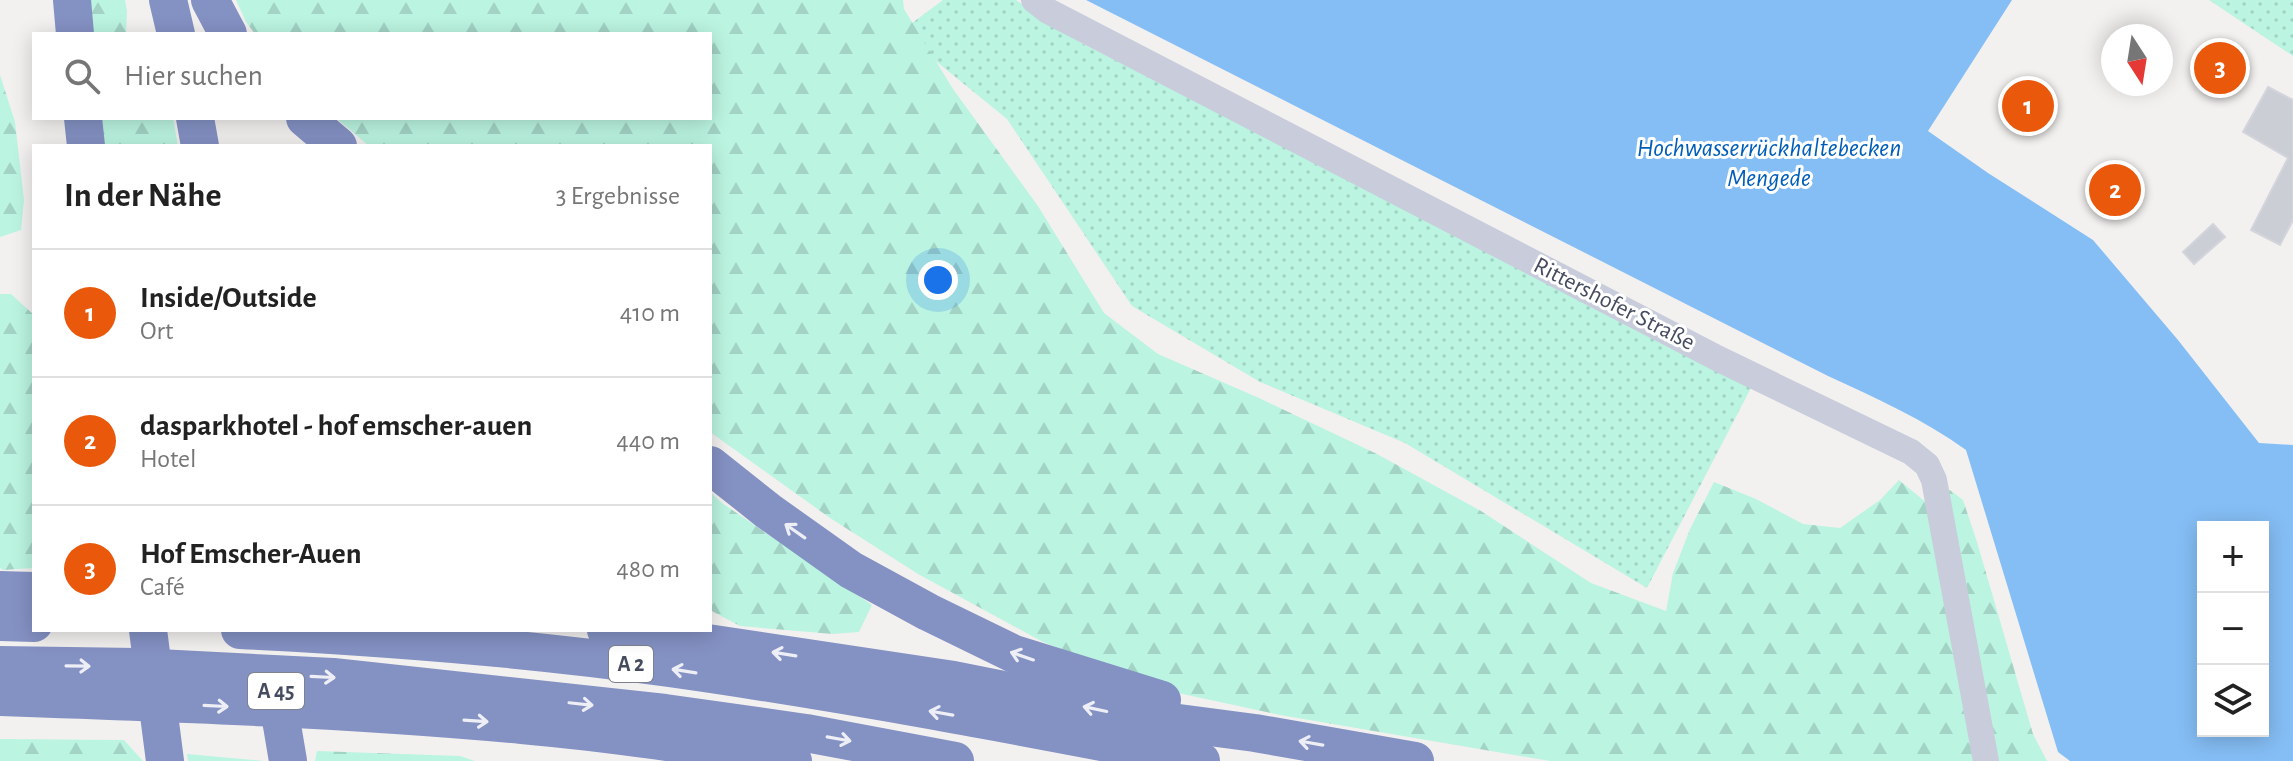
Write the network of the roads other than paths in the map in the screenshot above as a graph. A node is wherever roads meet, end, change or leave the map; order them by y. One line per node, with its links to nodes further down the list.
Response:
1 (72, 0): 5 (highway)
2 (168, 0): 6 (highway)
3 (210, 0): 7 (highway)
4 (1034, 0): 34 (street, Rittershofer Straße)
5 (75, 32)
6 (176, 32)
7 (227, 32)
8 (83, 120): 11 (highway)
9 (195, 120): 12 (highway)
10 (307, 120): 13 (highway)
11 (86, 144)
12 (200, 144)
13 (336, 144)
14 (712, 467): 27 (highway, one-way to 14)
15 (0, 590): 16 (highway)
16 (32, 591)
17 (0, 622): 18 (highway)
18 (32, 623)
19 (148, 632): 28 (highway)
20 (267, 632): 29 (highway, A 45)
21 (277, 632): 32 (highway, A 2, one-way to 21)
22 (623, 632): 27 (highway, one-way to 22)
23 (0, 665): 31 (highway, A 2, one-way to 31)
24 (0, 697): 25 (highway)
25 (138, 702): 26 (highway); 30 (highway, one-way to 30)
26 (0, 714)
27 (1255, 733): 33 (highway, one-way to 27)
28 (165, 753)
29 (287, 756)
30 (793, 761)
31 (955, 761)
32 (1201, 761)
33 (1415, 761)
34 (1986, 761)

